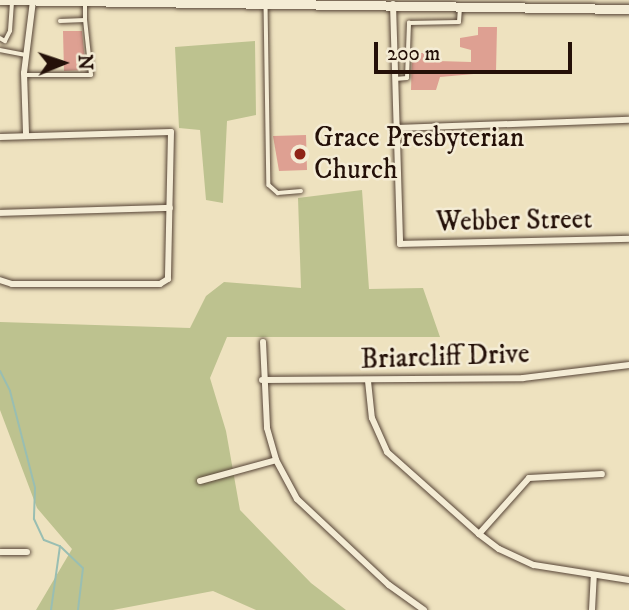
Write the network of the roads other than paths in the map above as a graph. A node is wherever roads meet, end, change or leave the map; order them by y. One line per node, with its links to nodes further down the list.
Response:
1 (0, 0): 2 (main road)
2 (12, 1): 3 (main road); 12 (lane)
3 (33, 1): 4 (main road); 14 (street)
4 (85, 1): 5 (main road); 10 (lane)
5 (162, 1): 6 (main road)
6 (266, 2): 7 (main road); 21 (lane)
7 (393, 4): 8 (main road); 16 (street)
8 (460, 5): 9 (main road); 16 (lane)
9 (629, 9)
10 (85, 20): 11 (lane); 15 (lane)
11 (60, 21)
12 (2, 40): 13 (lane)
13 (0, 50): 14 (lane)
14 (26, 55): 15 (street)
15 (24, 75): 19 (street)
16 (395, 79): 18 (street)
17 (629, 120): 18 (street)
18 (396, 128): 24 (street, Webber Street)
19 (26, 133): 20 (street); 22 (street)
20 (0, 137)
21 (301, 191)
22 (170, 208): 23 (street); 25 (street)
23 (0, 213)
24 (629, 239)
25 (0, 280)
26 (263, 342): 28 (street)
27 (629, 365): 29 (street, Briarcliff Drive)
28 (262, 380): 29 (street, Briarcliff Drive); 30 (street)
29 (368, 381): 33 (street)
30 (276, 460): 32 (street); 38 (street)
31 (602, 474): 33 (street)
32 (200, 481)
33 (479, 534): 36 (street)
34 (0, 552): 35 (street)
35 (27, 552)
36 (594, 578): 37 (street); 39 (street)
37 (629, 580)
38 (424, 610)
39 (592, 610)

